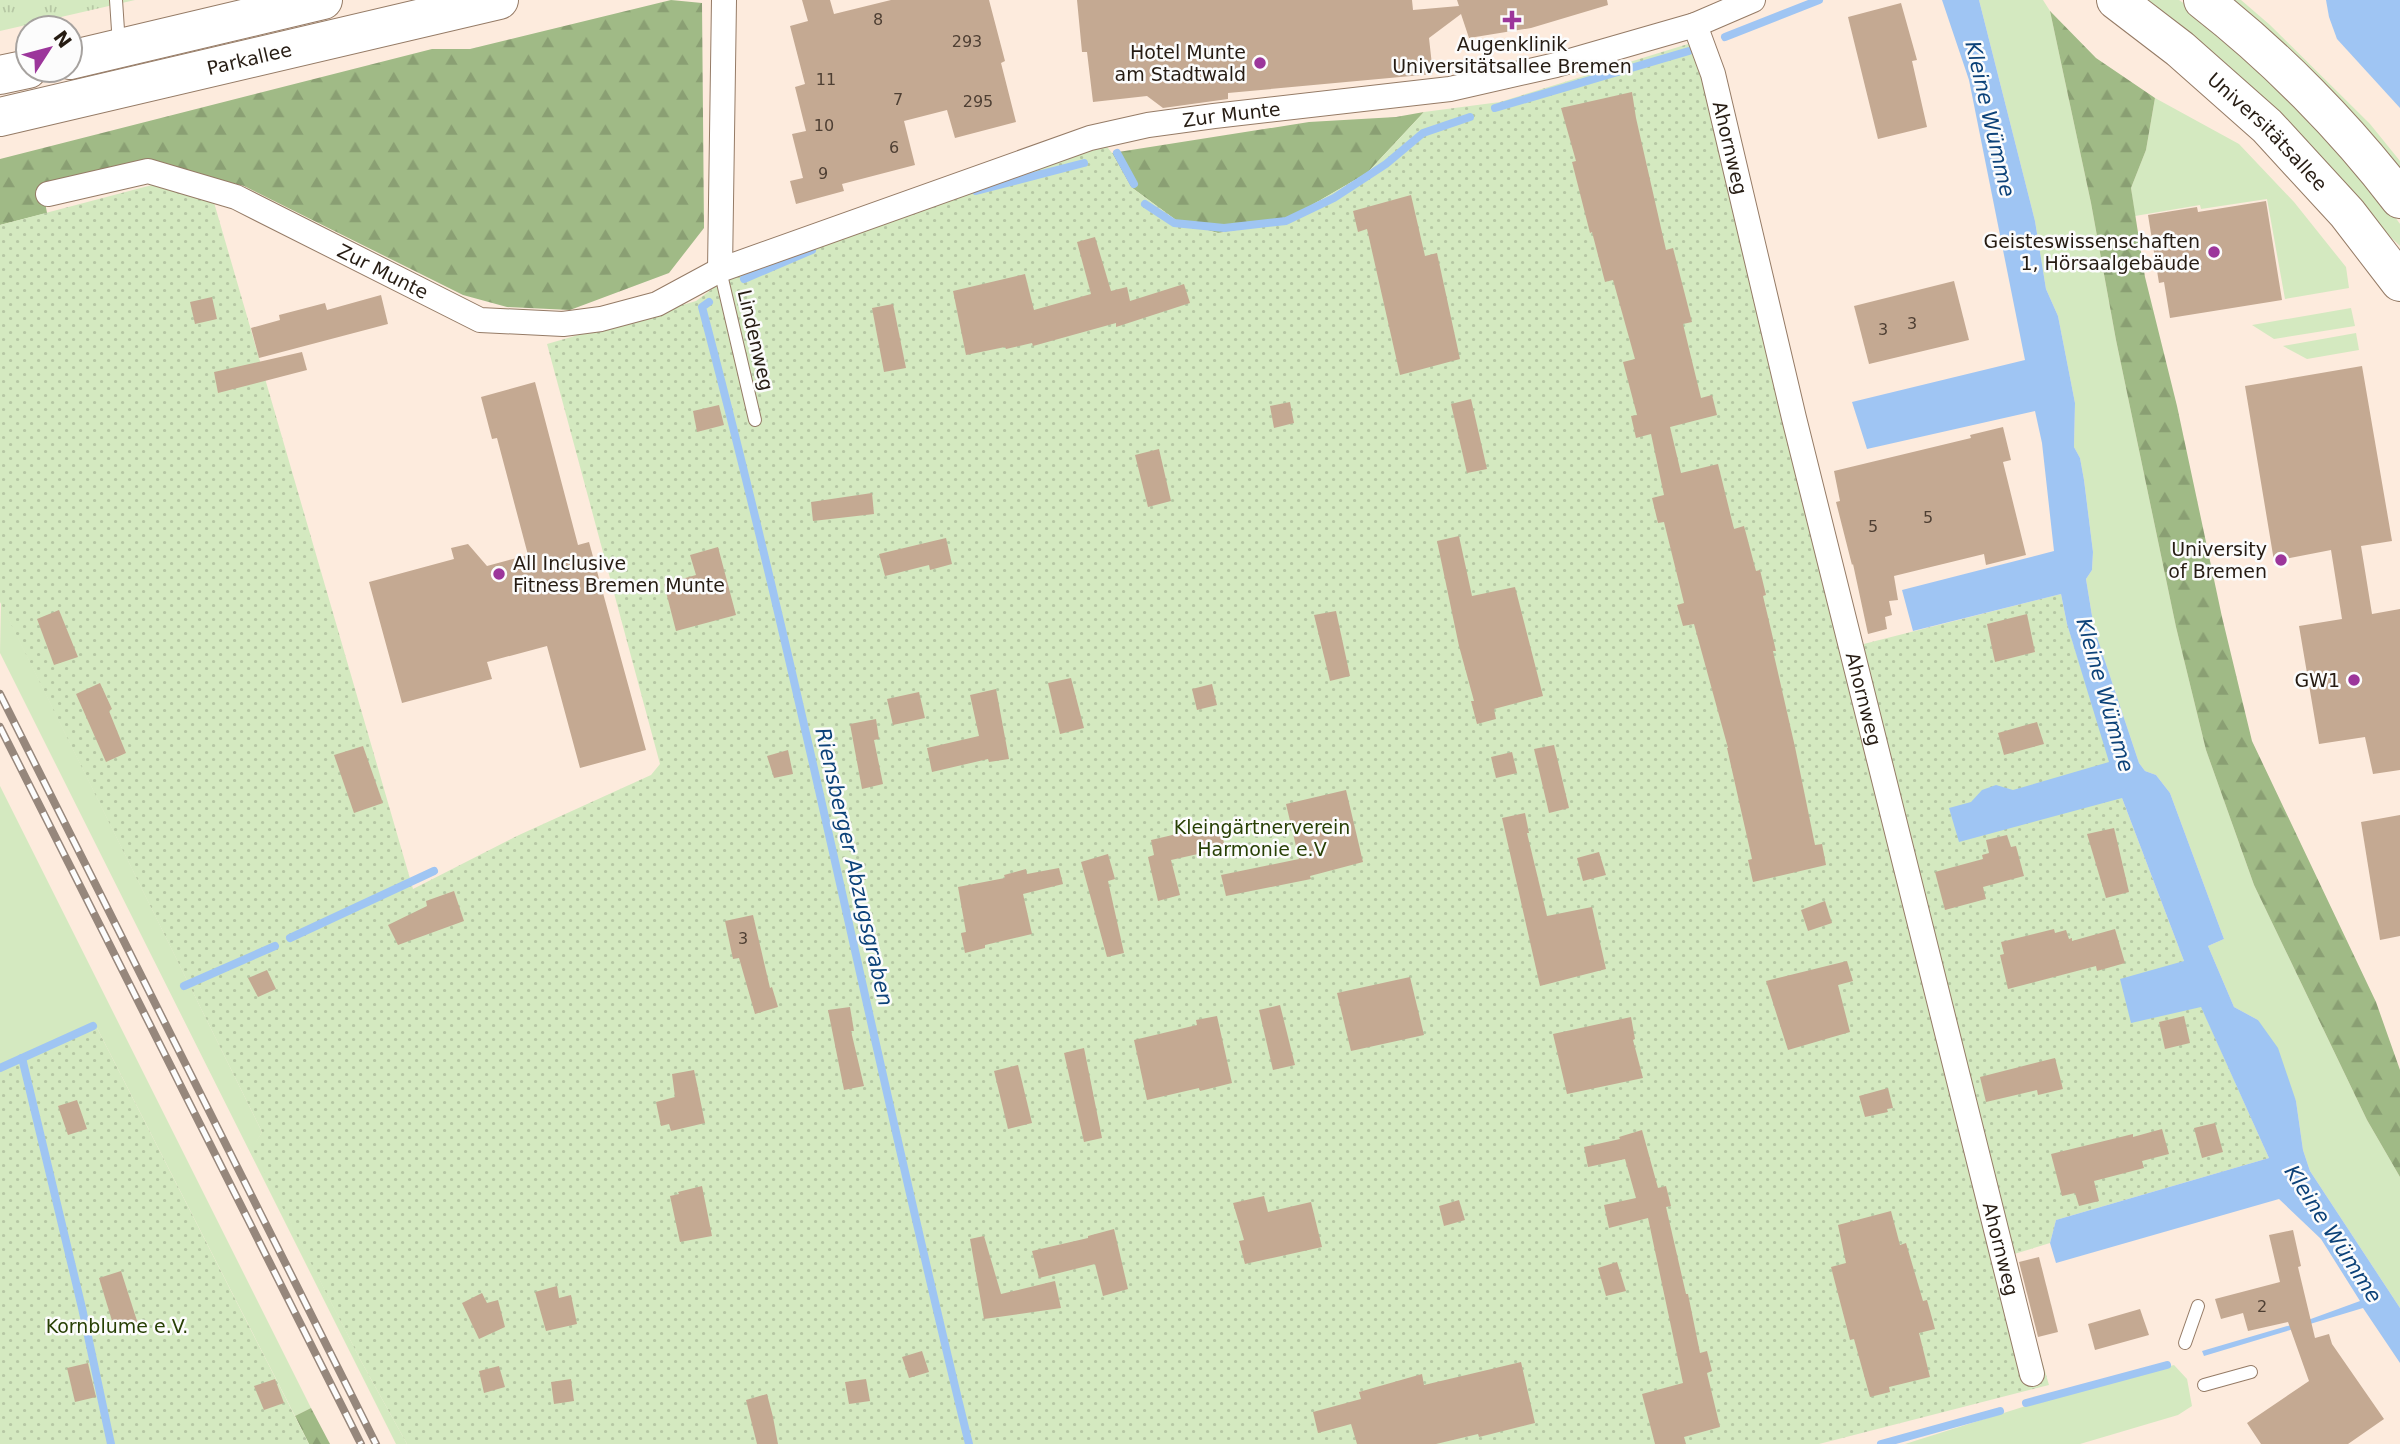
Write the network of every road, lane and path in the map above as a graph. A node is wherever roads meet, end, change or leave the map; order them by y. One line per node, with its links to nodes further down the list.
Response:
1 (116, 0): 9 (lane)
2 (323, 0): 9 (main road, Parkallee)
3 (499, 0): 11 (main road, Parkallee)
4 (724, 0): 14 (street)
5 (1753, 0): 8 (street, Zur Munte)
6 (2116, 0): 15 (main road, Universitätsallee)
7 (2203, 0): 13 (main road)
8 (1695, 25): 14 (street, Zur Munte); 20 (street, Ahornweg)
9 (120, 48): 10 (main road, Parkallee)
10 (84, 57)
11 (0, 117)
12 (48, 194): 14 (street, Zur Munte)
13 (2400, 199)
14 (720, 270): 16 (lane, Lindenweg)
15 (2400, 282)
16 (755, 420)
17 (2198, 1306): 18 (lane)
18 (2185, 1343)
19 (2251, 1372): 21 (lane)
20 (2032, 1374)
21 (2204, 1385)

